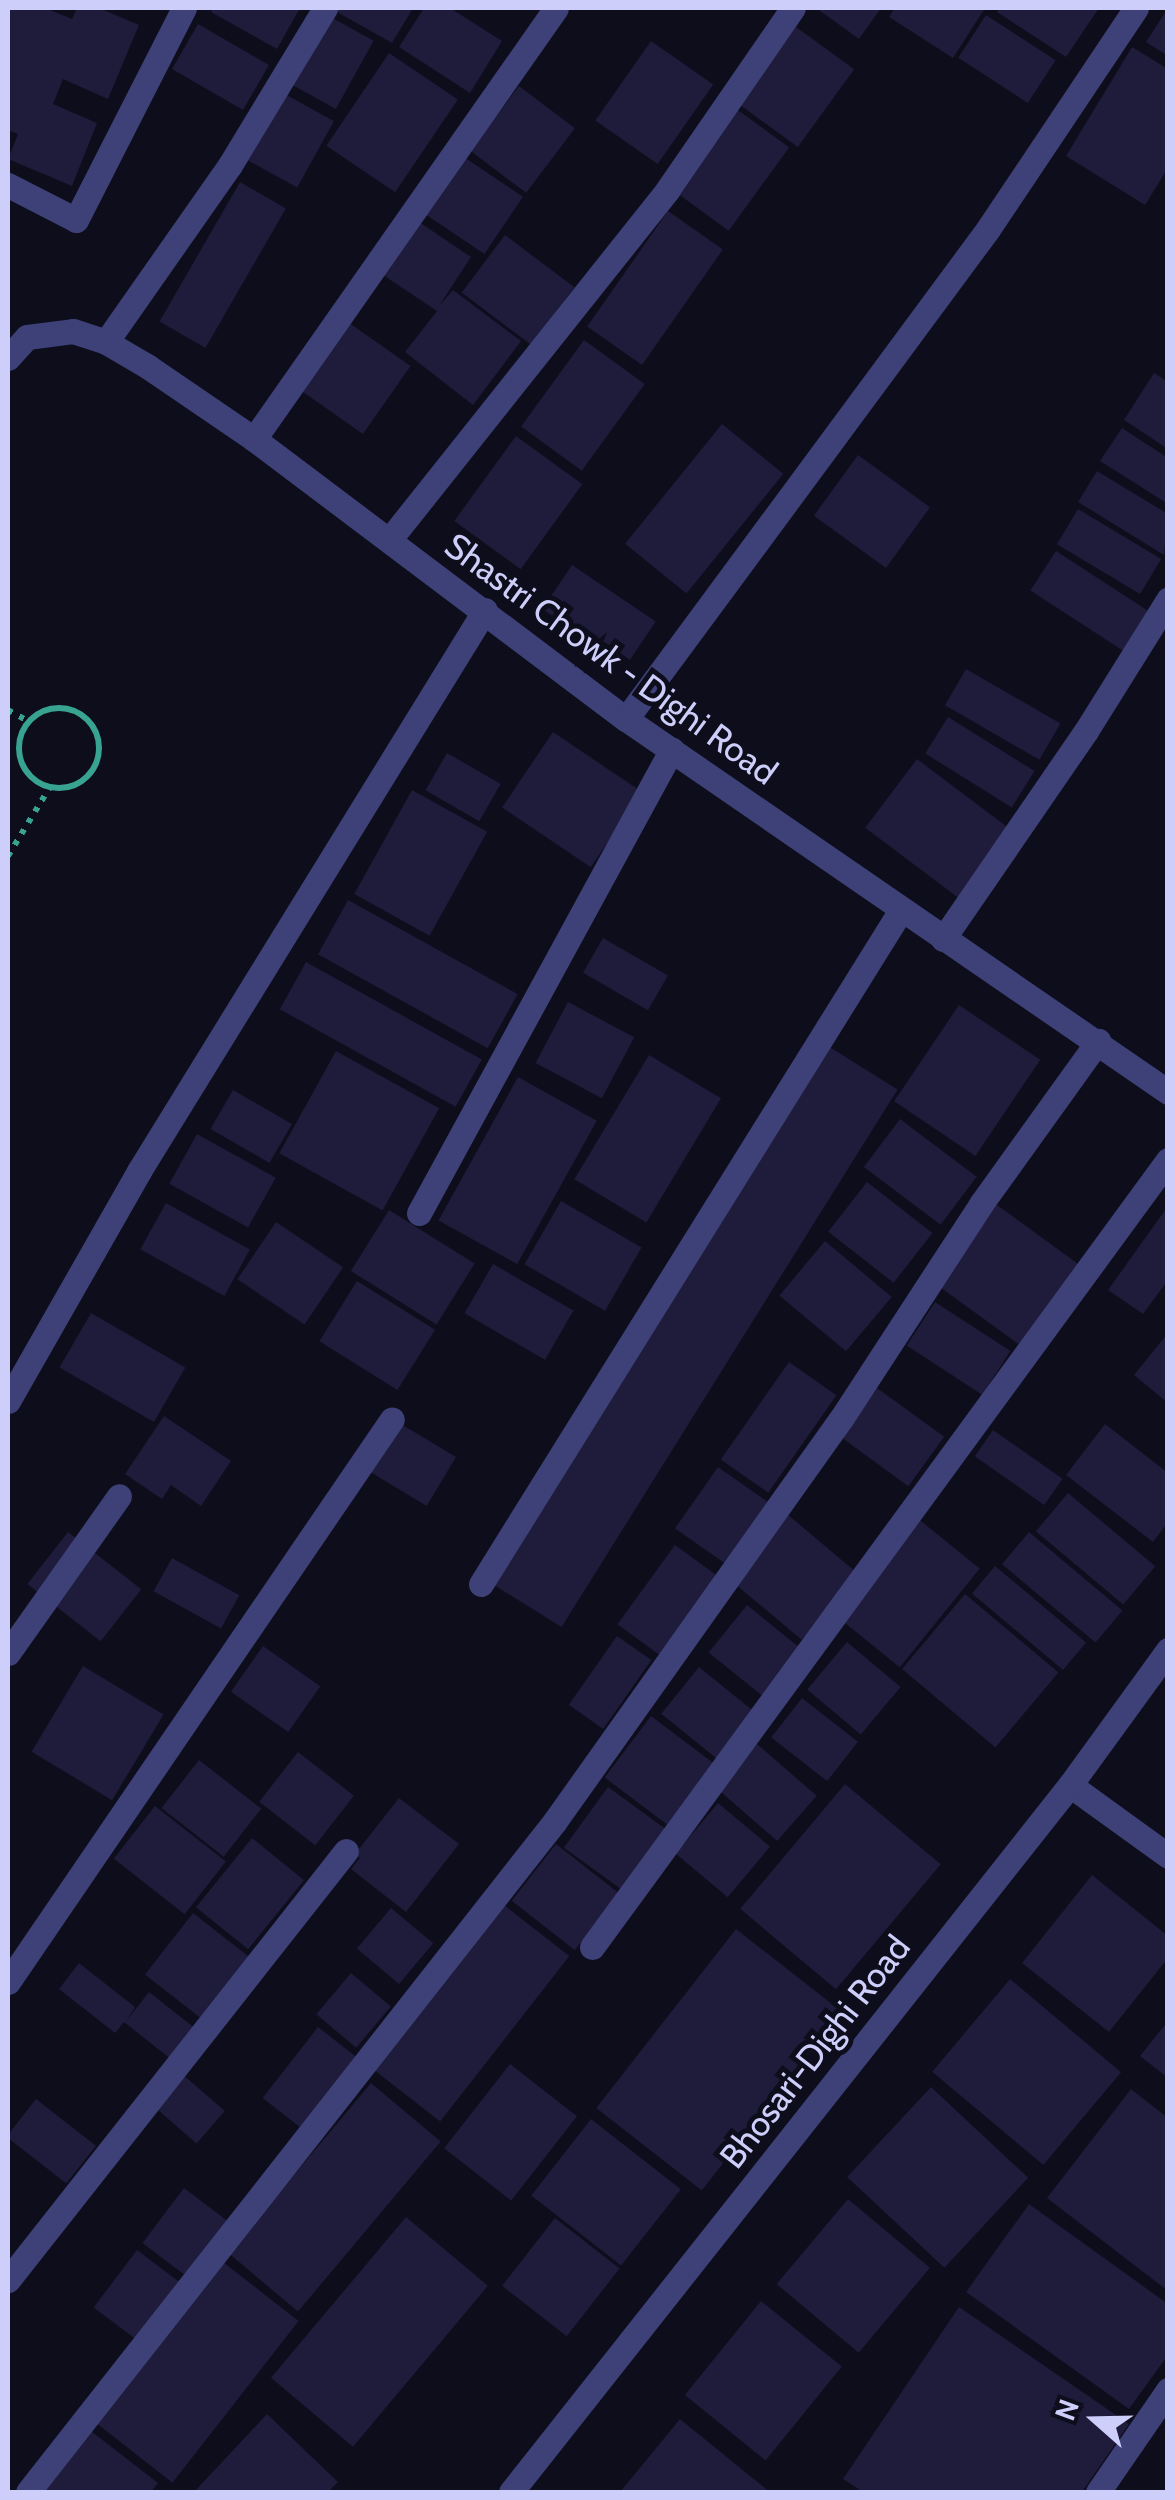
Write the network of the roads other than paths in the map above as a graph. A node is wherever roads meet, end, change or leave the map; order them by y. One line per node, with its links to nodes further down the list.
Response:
1 (184, 8): 6 (street)
2 (325, 8): 7 (street)
3 (556, 8): 9 (street)
4 (793, 8): 10 (street)
5 (1136, 8): 13 (street)
6 (8, 185)
7 (106, 342): 8 (street, Shastri Chowk - Dighi Road); 9 (street, Shastri Chowk - Dighi Road)
8 (8, 358)
9 (254, 439): 10 (street, Shastri Chowk - Dighi Road)
10 (390, 539): 12 (street, Shastri Chowk - Dighi Road)
11 (1168, 600): 16 (street)
12 (485, 610): 13 (street, Shastri Chowk - Dighi Road); 21 (street)
13 (626, 719): 14 (street, Shastri Chowk - Dighi Road)
14 (672, 749): 15 (street, Shastri Chowk - Dighi Road); 20 (street)
15 (902, 910): 16 (street, Shastri Chowk - Dighi Road); 24 (street)
16 (943, 940): 17 (street, Shastri Chowk - Dighi Road)
17 (1098, 1041): 18 (street, Shastri Chowk - Dighi Road); 34 (street)
18 (1168, 1092)
19 (1168, 1160): 30 (street)
20 (419, 1213)
21 (8, 1401)
22 (392, 1419): 31 (street)
23 (119, 1496): 26 (street)
24 (481, 1584)
25 (1168, 1650): 27 (street, Bhosari-Dighi Road)
26 (8, 1653)
27 (1070, 1785): 29 (street); 35 (street, Bhosari-Dighi Road)
28 (346, 1852): 32 (street)
29 (1168, 1856)
30 (592, 1948)
31 (8, 1982)
32 (8, 2280)
33 (1168, 2390): 36 (street)
34 (28, 2492)
35 (511, 2492)
36 (1098, 2492)

